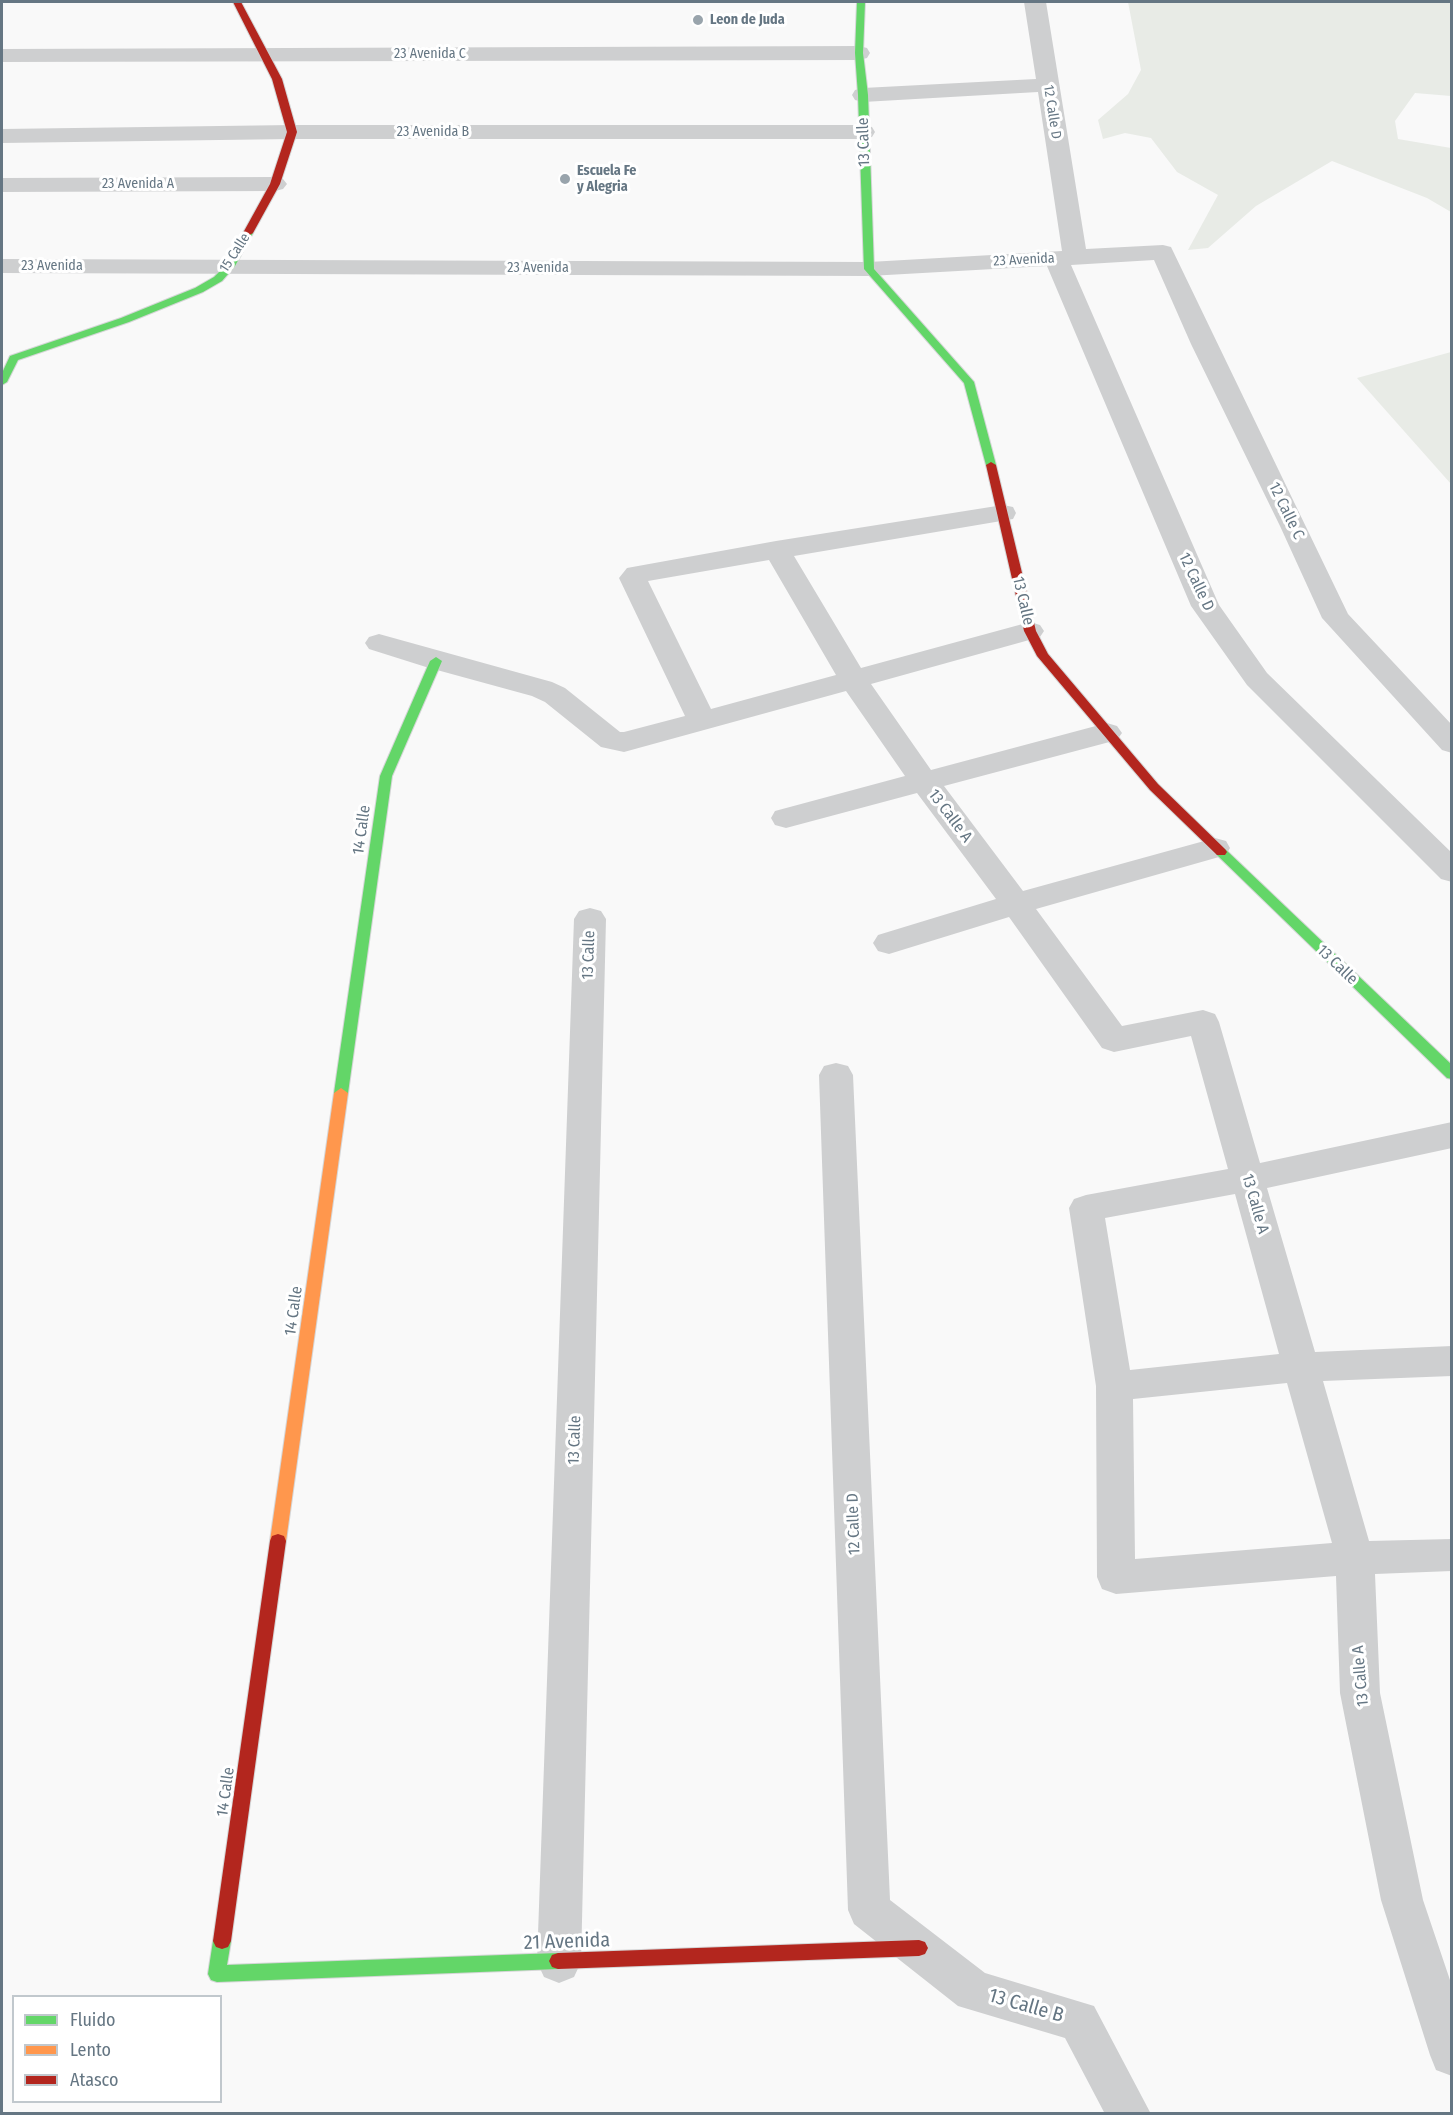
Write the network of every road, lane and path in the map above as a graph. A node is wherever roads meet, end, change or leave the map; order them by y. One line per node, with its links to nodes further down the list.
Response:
1 (237, 2): 5 (street)
2 (861, 2): 4 (street, 13 Calle)
3 (1035, 2): 7 (street, 12 Calle D)
4 (859, 53): 5 (street, 23 Avenida C); 8 (street, 13 Calle)
5 (267, 55): 6 (street, 23 Avenida C); 9 (street)
6 (2, 56)
7 (1048, 85): 8 (street); 15 (street, 12 Calle D)
8 (863, 95): 10 (street, 13 Calle)
9 (292, 132): 10 (street, 23 Avenida B); 11 (street, 23 Avenida B); 12 (street, 15 Calle)
10 (864, 132): 18 (street, 13 Calle)
11 (2, 136)
12 (275, 184): 13 (street, 23 Avenida A); 17 (street, 15 Calle)
13 (2, 185)
14 (1162, 252): 15 (street, 23 Avenida); 29 (street, 12 Calle C)
15 (1065, 258): 18 (street, 23 Avenida); 33 (street, 12 Calle D)
16 (2, 266): 17 (street, 23 Avenida)
17 (230, 266): 18 (street, 23 Avenida); 19 (street, 15 Calle)
18 (869, 269): 21 (street, 13 Calle)
19 (8, 358): 20 (street, 15 Calle)
20 (2, 382)
21 (1003, 513): 22 (street); 23 (street, 13 Calle)
22 (776, 549): 26 (street, 13 Calle A); 27 (street)
23 (1030, 631): 26 (street); 28 (street, 13 Calle)
24 (379, 643): 25 (street)
25 (436, 661): 27 (street); 48 (street, 14 Calle)
26 (853, 679): 27 (street); 30 (street, 13 Calle A)
27 (702, 720)
28 (1107, 733): 30 (street); 32 (street, 13 Calle)
29 (1452, 742)
30 (924, 781): 31 (street); 34 (street, 13 Calle A)
31 (786, 818)
32 (1215, 848): 34 (street); 37 (street, 13 Calle)
33 (1452, 872)
34 (1016, 904): 36 (street); 40 (street, 13 Calle A)
35 (590, 919): 47 (street, 13 Calle)
36 (889, 943)
37 (1452, 1074)
38 (836, 1075): 46 (street, 12 Calle D)
39 (1452, 1135): 40 (street)
40 (1247, 1179): 42 (street, 13 Calle A); 43 (street)
41 (1452, 1361): 42 (street)
42 (1301, 1367): 43 (street); 45 (street, 13 Calle A)
43 (1114, 1386): 45 (street)
44 (1452, 1555): 45 (street)
45 (1355, 1558): 49 (street, 13 Calle A)
46 (919, 1948): 47 (street, 21 Avenida); 50 (street, 13 Calle B)
47 (559, 1962): 48 (street, 21 Avenida)
48 (217, 1974)
49 (1452, 2055)
50 (1129, 2114)

